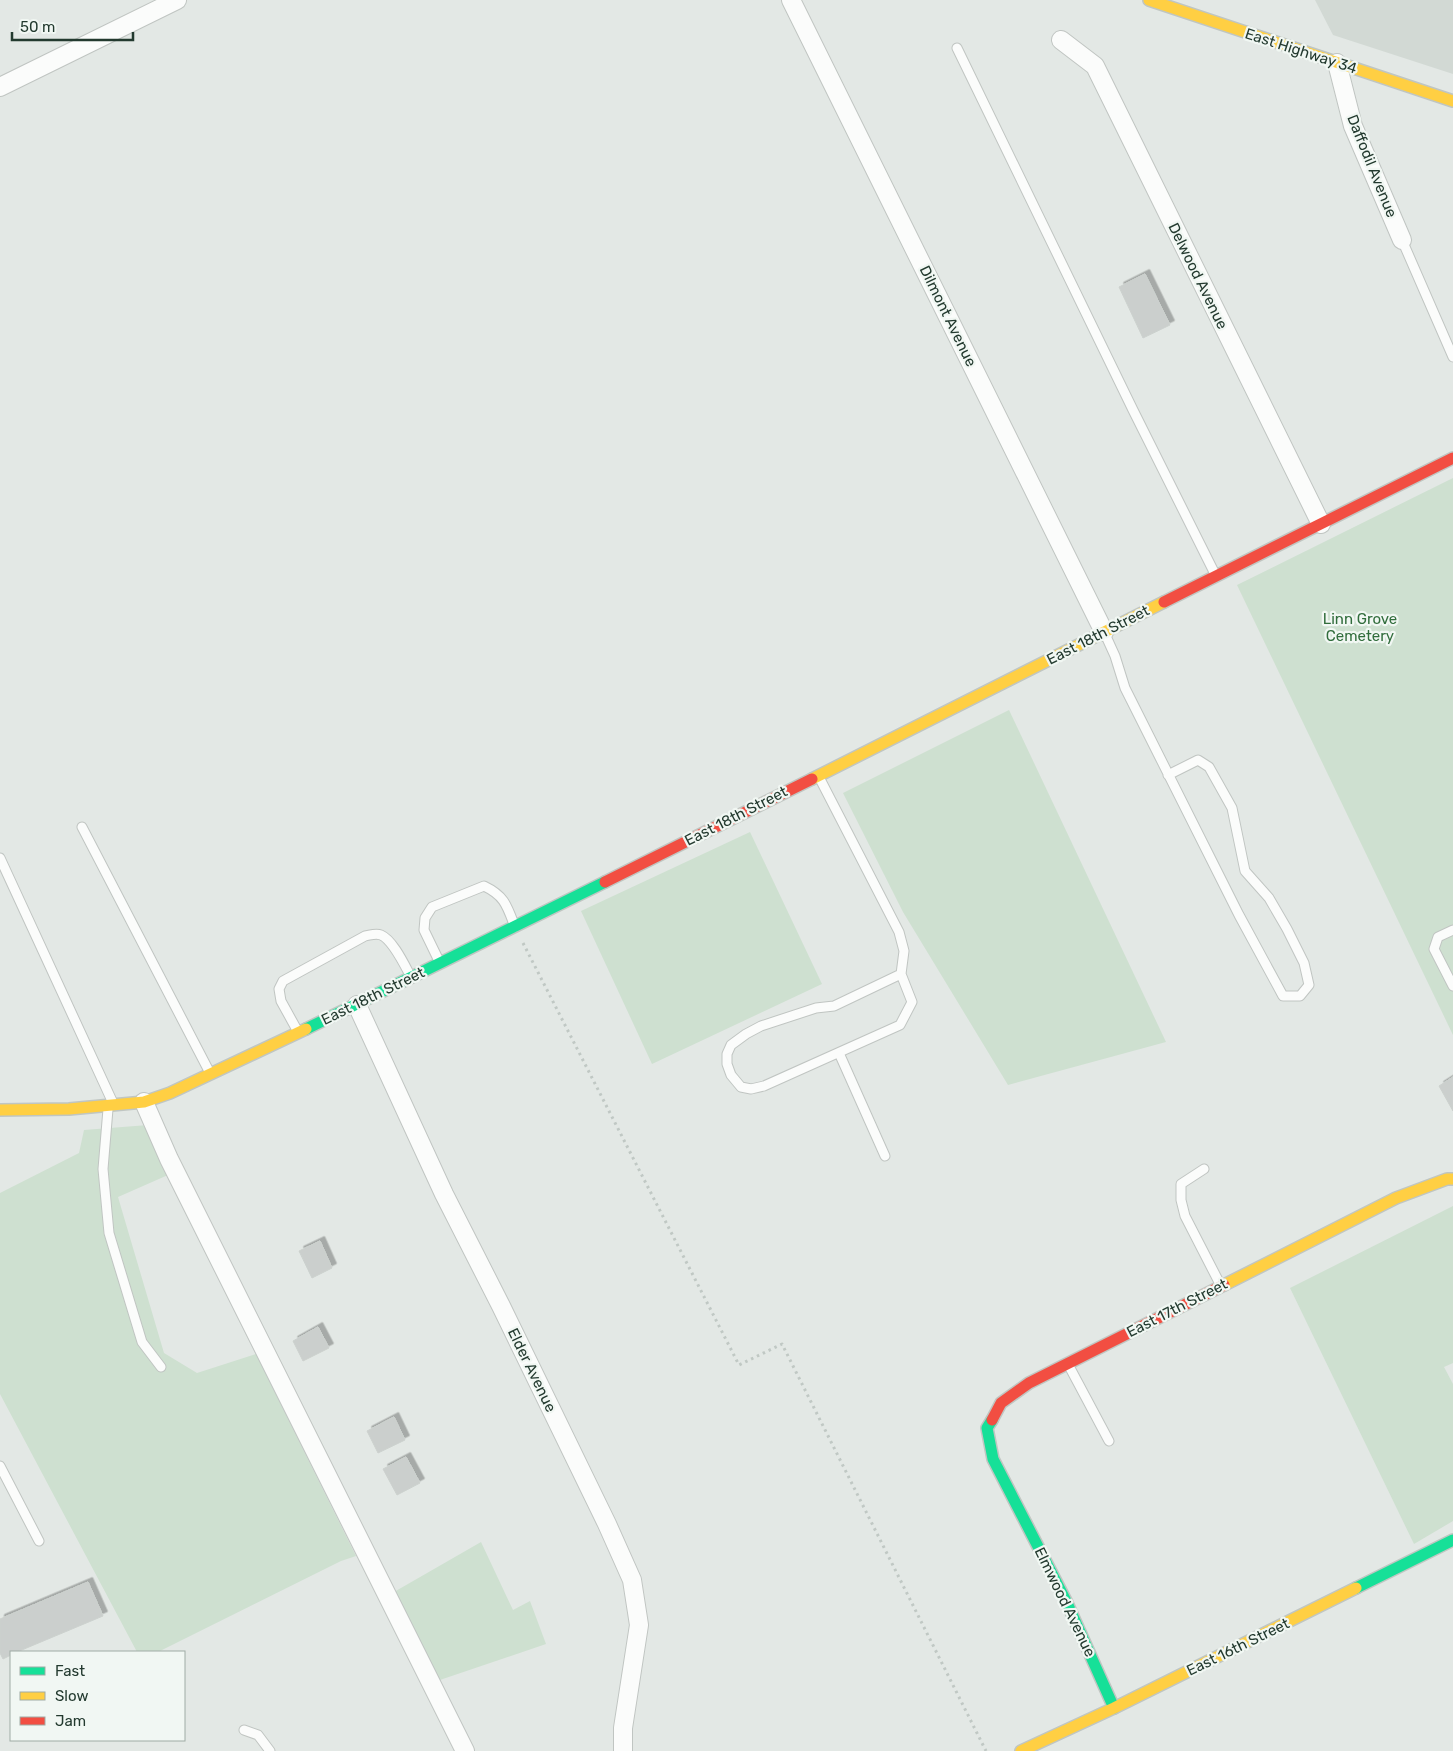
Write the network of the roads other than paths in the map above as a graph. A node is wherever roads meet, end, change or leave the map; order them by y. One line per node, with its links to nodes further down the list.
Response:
1 (177, 0): 7 (street)
2 (792, 0): 14 (street, Dilmont Avenue)
3 (1149, 0): 6 (street, East Highway 34)
4 (1061, 40): 12 (street, Delwood Avenue)
5 (957, 48): 13 (lane)
6 (1337, 63): 8 (street, East Highway 34); 9 (street, Daffodil Avenue)
7 (0, 87)
8 (1453, 100)
9 (1402, 240): 10 (lane)
10 (1453, 357)
11 (1453, 458): 12 (street, East 18th Street)
12 (1321, 524): 13 (street, East 18th Street)
13 (1216, 576): 14 (street, East 18th Street)
14 (1104, 632): 15 (street, East 18th Street); 16 (lane)
15 (818, 775): 19 (street, East 18th Street); 22 (lane)
16 (1168, 775): 16 (lane)
17 (82, 827): 28 (lane)
18 (0, 858): 30 (lane)
19 (515, 927): 21 (street, East 18th Street); 21 (lane)
20 (1453, 930): 24 (lane)
21 (441, 963): 23 (street, East 18th Street)
22 (901, 974): 27 (lane); 27 (lane)
23 (411, 977): 25 (street, East 18th Street); 26 (lane)
24 (1453, 986)
25 (357, 1005): 26 (street, East 18th Street); 47 (street, Elder Avenue)
26 (298, 1032): 28 (street, East 18th Street)
27 (839, 1053): 32 (lane)
28 (210, 1074): 29 (street, East 18th Street)
29 (144, 1102): 30 (street, East 18th Street); 46 (street)
30 (111, 1106): 31 (street, East 18th Street); 37 (lane)
31 (0, 1110)
32 (885, 1156)
33 (1204, 1169): 35 (lane)
34 (1453, 1179): 35 (street, East 17th Street)
35 (1221, 1286): 36 (street, East 17th Street)
36 (1067, 1364): 38 (lane); 40 (street, East 17th Street)
37 (161, 1367)
38 (1109, 1441)
39 (0, 1466): 42 (lane)
40 (1013, 1498): 43 (street, Elmwood Avenue)
41 (1453, 1540): 43 (street, East 16th Street)
42 (40, 1541)
43 (1114, 1708): 48 (street, East 16th Street)
44 (244, 1730): 45 (lane)
45 (270, 1751)
46 (465, 1751)
47 (624, 1751)
48 (1022, 1751)

